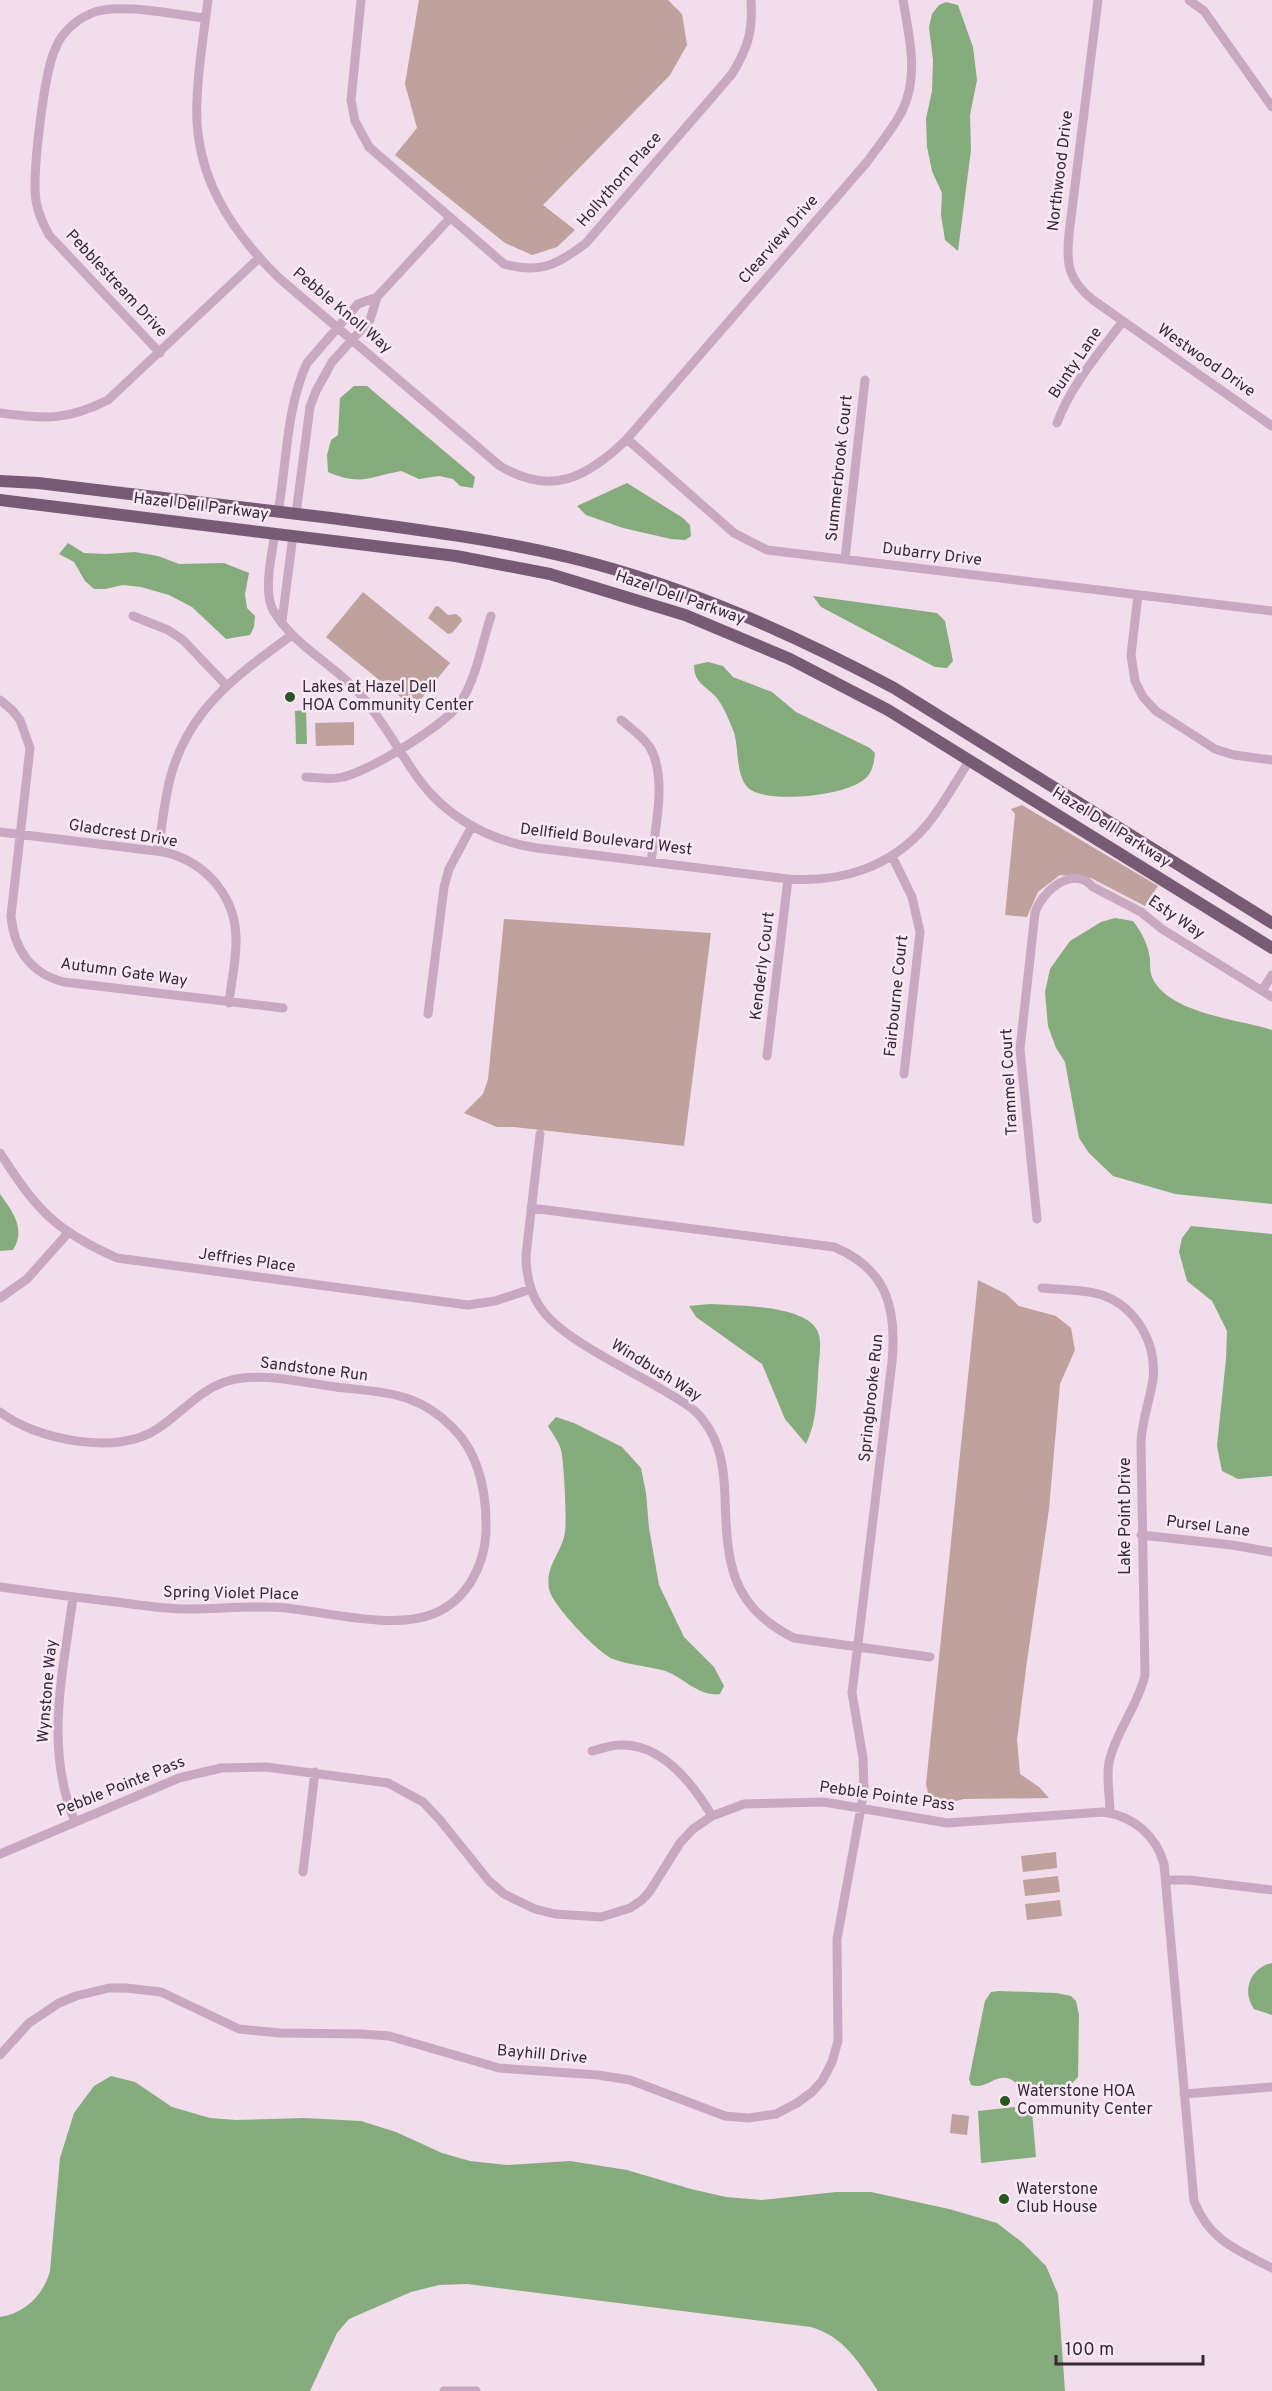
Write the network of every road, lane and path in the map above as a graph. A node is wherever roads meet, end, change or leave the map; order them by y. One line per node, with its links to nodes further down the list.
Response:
1 (208, 0): 7 (street, Pebble Knoll Way)
2 (361, 0): 9 (street, Hollythorn Place)
3 (752, 0): 9 (street, Hollythorn Place)
4 (903, 0): 20 (street, Clearview Drive)
5 (1098, 0): 12 (street, Northwood Drive)
6 (1189, 0): 8 (street)
7 (206, 18): 10 (street, Pebble Knoll Way); 15 (street, Pebblestream Drive)
8 (1272, 107)
9 (450, 218): 11 (street)
10 (259, 258): 13 (street, Pebble Knoll Way); 15 (street)
11 (377, 297): 13 (street); 14 (street)
12 (1123, 321): 18 (street, Bunty Lane); 19 (street, Westwood Drive)
13 (338, 327): 14 (street, Pebble Knoll Way); 23 (street)
14 (354, 340): 20 (street, Pebble Knoll Way); 24 (street)
15 (160, 352): 17 (street)
16 (865, 381): 27 (street, Summerbrook Court)
17 (0, 413)
18 (1058, 423)
19 (1272, 426)
20 (630, 435): 27 (street, Dubarry Drive)
21 (0, 482): 23 (main road, Hazel Dell Parkway)
22 (0, 500): 25 (main road, Hazel Dell Parkway)
23 (278, 512): 24 (main road, Hazel Dell Parkway)
24 (296, 514): 49 (main road, Hazel Dell Parkway)
25 (275, 533): 26 (main road, Hazel Dell Parkway); 32 (street, Dellfield Boulevard West)
26 (293, 535): 32 (street); 39 (main road, Hazel Dell Parkway)
27 (845, 559): 28 (street, Dubarry Drive)
28 (1138, 595): 29 (street, Dubarry Drive); 38 (street)
29 (1272, 611)
30 (133, 616): 34 (street)
31 (490, 616): 37 (street)
32 (282, 621): 33 (street, Dellfield Boulevard West)
33 (292, 635): 34 (street); 37 (street, Dellfield Boulevard West)
34 (226, 685): 44 (street)
35 (0, 700): 43 (street, Autumn Gate Way)
36 (621, 720): 46 (street)
37 (399, 748): 40 (street); 41 (street, Dellfield Boulevard West)
38 (1272, 759)
39 (970, 760): 45 (street, Dellfield Boulevard West); 50 (main road, Hazel Dell Parkway)
40 (306, 777)
41 (472, 826): 46 (street, Dellfield Boulevard West); 56 (street)
42 (0, 832): 43 (street, Gladcrest Drive)
43 (20, 835): 44 (street, Gladcrest Drive); 54 (street, Autumn Gate Way)
44 (158, 851): 54 (street, Gladcrest Drive)
45 (892, 856): 47 (street, Dellfield Boulevard West); 58 (street, Fairbourne Court)
46 (651, 862): 47 (street, Dellfield Boulevard West)
47 (788, 879): 57 (street, Kenderly Court)
48 (1060, 883): 52 (street, Esty Way); 62 (street, Trammel Court)
49 (1272, 923)
50 (1272, 948)
51 (1272, 975): 52 (street)
52 (1262, 991): 53 (street, Esty Way)
53 (1272, 997)
54 (229, 1003): 55 (street, Autumn Gate Way)
55 (283, 1008)
56 (428, 1014)
57 (767, 1056)
58 (904, 1074)
59 (540, 1134): 61 (street, Windbush Way)
60 (0, 1153): 63 (street, Jeffries Place)
61 (531, 1208): 65 (street, Windbush Way); 73 (street, Springbrooke Run)
62 (1037, 1219)
63 (68, 1233): 65 (street, Jeffries Place); 66 (street)
64 (1042, 1288): 69 (street, Lake Point Drive)
65 (531, 1289): 73 (street, Windbush Way)
66 (0, 1298)
67 (0, 1412): 68 (street, Sandstone Run)
68 (486, 1534): 72 (street, Spring Violet Place)
69 (1141, 1535): 70 (street, Pursel Lane); 78 (street, Lake Point Drive)
70 (1272, 1552)
71 (0, 1587): 72 (street, Spring Violet Place)
72 (73, 1597): 80 (street, Wynstone Way)
73 (857, 1648): 74 (street, Windbush Way); 77 (street, Springbrooke Run)
74 (930, 1657)
75 (592, 1751): 79 (street)
76 (315, 1772): 79 (street, Pebble Pointe Pass); 80 (street, Pebble Pointe Pass); 82 (street)
77 (860, 1808): 78 (street, Pebble Pointe Pass); 79 (street, Pebble Pointe Pass); 85 (street, Bayhill Drive)
78 (1110, 1813): 83 (street, Pebble Pointe Pass)
79 (712, 1816)
80 (75, 1822): 81 (street, Pebble Pointe Pass)
81 (0, 1854)
82 (303, 1872)
83 (1166, 1880): 84 (street); 87 (street, Pebble Pointe Pass)
84 (1272, 1890)
85 (1, 2052)
86 (1272, 2087): 87 (street)
87 (1184, 2094): 88 (street, Pebble Pointe Pass)
88 (1272, 2268)
89 (444, 2391): 90 (street)
90 (476, 2391)

